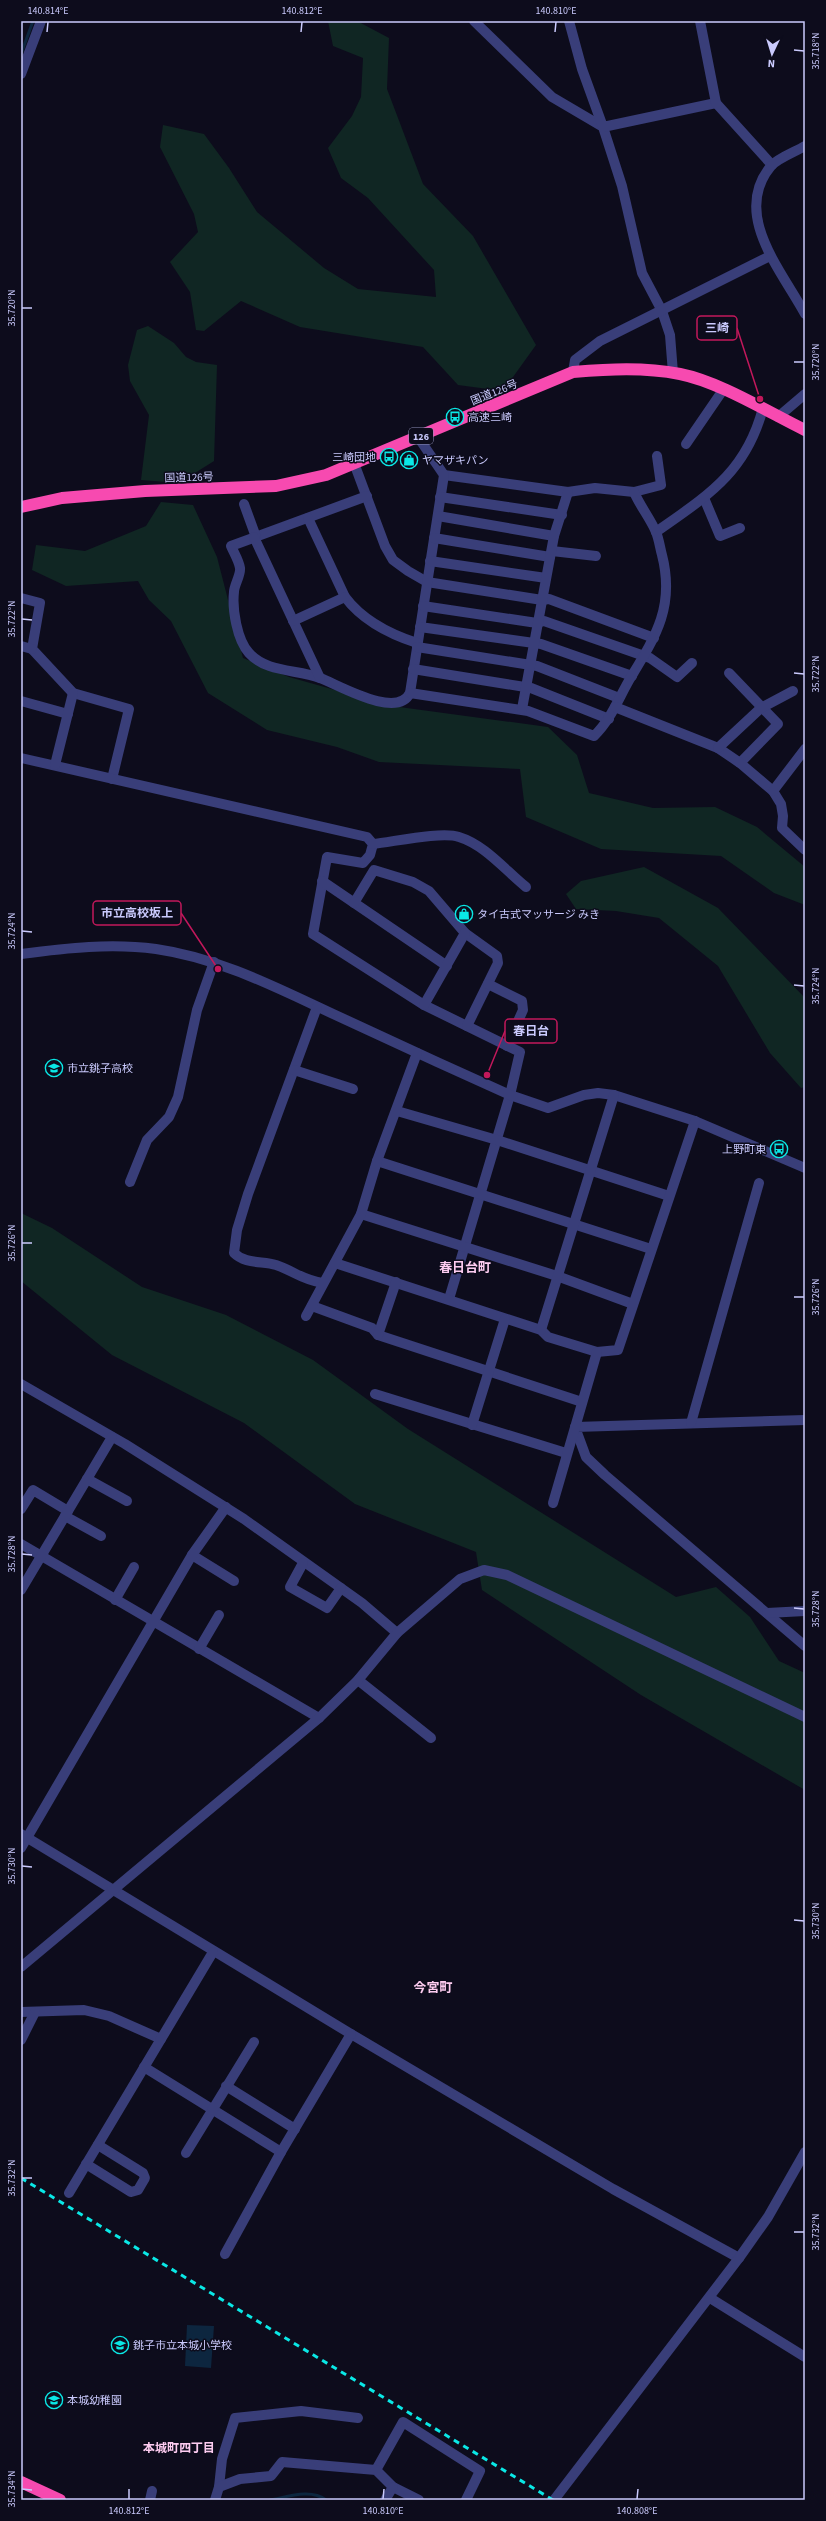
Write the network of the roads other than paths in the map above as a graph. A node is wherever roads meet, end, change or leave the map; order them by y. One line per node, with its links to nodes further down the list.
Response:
1 (42, 21): 5 (street)
2 (474, 21): 7 (street)
3 (700, 21): 6 (street)
4 (572, 22): 7 (street)
5 (21, 74)
6 (716, 103): 7 (street); 9 (street)
7 (603, 127): 11 (street)
8 (805, 146): 9 (street)
9 (772, 165): 10 (street)
10 (770, 256): 11 (street); 12 (street)
11 (662, 311): 13 (street); 14 (street)
12 (805, 312)
13 (573, 372): 14 (highway, 国道126号 / 126); 20 (highway, 国道126号 / 126)
14 (673, 373): 15 (highway, 国道126号 / 126)
15 (723, 390): 17 (highway, 国道126号 / 126); 21 (street)
16 (805, 394): 18 (street)
17 (763, 408): 18 (highway, 国道126号 / 126); 29 (street)
18 (778, 416): 19 (highway, 国道126号 / 126)
19 (805, 430)
20 (418, 437): 23 (highway, 国道126号 / 126); 24 (street)
21 (686, 444)
22 (657, 456): 26 (street)
23 (354, 463): 27 (street); 31 (highway, 国道126号 / 126)
24 (444, 475): 25 (street); 28 (street)
25 (568, 492): 26 (street); 32 (street)
26 (634, 492): 36 (street)
27 (367, 496): 34 (street); 44 (street)
28 (440, 497): 32 (street); 33 (street)
29 (704, 498): 35 (street); 36 (street)
30 (244, 504): 38 (street)
31 (21, 507)
32 (562, 515): 37 (street)
33 (438, 516): 37 (street); 39 (street)
34 (308, 518): 38 (street); 45 (street)
35 (740, 528)
36 (656, 532): 52 (street)
37 (554, 536): 40 (street)
38 (255, 537): 49 (street); 63 (street)
39 (434, 538): 40 (street); 42 (street)
40 (551, 554): 41 (street); 43 (street)
41 (596, 556)
42 (430, 561): 43 (street); 44 (street)
43 (546, 578): 47 (street)
44 (427, 582): 47 (street); 48 (street)
45 (345, 597): 49 (street); 54 (street)
46 (21, 598): 56 (street)
47 (542, 600): 50 (street); 52 (street)
48 (423, 606): 50 (street); 51 (street)
49 (293, 621): 63 (street)
50 (537, 623): 53 (street); 57 (street)
51 (420, 627): 53 (street); 54 (street)
52 (654, 638): 57 (street)
53 (533, 643): 59 (street); 62 (street)
54 (417, 645): 59 (street); 60 (street)
55 (21, 646): 56 (street)
56 (32, 649): 66 (street)
57 (643, 658): 58 (street); 62 (street)
58 (692, 663)
59 (528, 666): 64 (street); 69 (street)
60 (413, 670): 64 (street); 67 (street)
61 (729, 673): 70 (street)
62 (632, 676): 69 (street)
63 (320, 678): 67 (street)
64 (525, 688): 71 (street); 73 (street)
65 (793, 691): 70 (street)
66 (74, 693): 72 (street); 79 (street)
67 (410, 693): 71 (street)
68 (21, 701): 72 (street)
69 (617, 703): 73 (street); 74 (street)
70 (760, 708): 74 (street); 77 (street)
71 (522, 710): 73 (street)
72 (68, 714): 78 (street)
73 (609, 719)
74 (718, 748): 77 (street)
75 (805, 749): 80 (street)
76 (21, 758): 78 (street)
77 (740, 763): 80 (street)
78 (55, 765): 79 (street)
79 (112, 779): 81 (street)
80 (773, 791): 82 (street)
81 (373, 844): 83 (street); 84 (street)
82 (805, 850)
83 (322, 881): 85 (street); 91 (street)
84 (526, 887)
85 (354, 903): 86 (street); 89 (street)
86 (465, 933): 89 (street); 90 (street)
87 (21, 954): 88 (street)
88 (214, 962): 92 (street); 106 (street)
89 (447, 966): 91 (street)
90 (488, 984): 93 (street); 94 (street)
91 (424, 1005): 93 (street)
92 (317, 1007): 95 (street); 96 (street)
93 (467, 1026): 94 (street)
94 (508, 1046): 98 (street)
95 (418, 1053): 98 (street); 100 (street)
96 (294, 1070): 97 (street); 117 (street)
97 (353, 1089)
98 (510, 1095): 99 (street); 102 (street)
99 (614, 1095): 101 (street); 105 (street)
100 (397, 1111): 102 (street); 103 (street)
101 (695, 1121): 104 (street); 109 (street)
102 (497, 1140): 105 (street); 108 (street)
103 (377, 1161): 108 (street); 110 (street)
104 (805, 1168)
105 (591, 1170): 109 (street); 111 (street)
106 (130, 1182)
107 (759, 1183): 131 (street)
108 (480, 1195): 111 (street); 112 (street)
109 (669, 1196): 113 (street)
110 (361, 1214): 112 (street); 114 (street)
111 (573, 1225): 113 (street); 115 (street)
112 (464, 1246): 115 (street); 118 (street)
113 (651, 1249): 119 (street)
114 (335, 1262): 116 (street); 117 (street)
115 (557, 1276): 119 (street); 123 (street)
116 (396, 1282): 118 (street); 124 (street)
117 (323, 1283): 120 (street)
118 (449, 1299): 122 (street)
119 (633, 1304): 125 (street)
120 (312, 1306): 121 (street); 124 (street)
121 (306, 1316)
122 (505, 1319): 123 (street); 126 (street)
123 (540, 1330): 125 (street)
124 (378, 1335): 126 (street)
125 (597, 1352): 129 (street)
126 (489, 1371): 129 (street); 132 (street)
127 (21, 1384): 134 (street)
128 (375, 1394): 132 (street)
129 (582, 1402): 133 (street)
130 (805, 1420): 131 (street)
131 (691, 1423): 133 (street)
132 (472, 1425): 135 (street)
133 (575, 1427): 135 (street); 153 (street)
134 (112, 1437): 136 (street); 139 (street)
135 (566, 1453): 138 (street)
136 (87, 1479): 137 (street); 141 (street)
137 (127, 1501)
138 (552, 1503)
139 (226, 1507): 144 (street); 146 (street)
140 (21, 1509): 141 (street)
141 (66, 1514): 142 (street); 145 (street)
142 (101, 1536)
143 (21, 1544): 145 (street)
144 (192, 1555): 148 (street); 155 (street)
145 (41, 1556): 150 (street); 151 (street)
146 (303, 1563): 149 (street); 149 (street)
147 (134, 1567): 151 (street)
148 (234, 1581)
149 (341, 1588): 156 (street)
150 (21, 1590)
151 (115, 1600): 155 (street)
152 (805, 1611): 153 (street)
153 (766, 1613): 157 (street)
154 (219, 1615): 158 (street)
155 (152, 1622): 158 (street); 163 (street)
156 (397, 1634): 159 (street); 160 (street)
157 (805, 1646)
158 (199, 1649): 161 (street)
159 (358, 1680): 161 (street); 162 (street)
160 (805, 1717)
161 (318, 1718): 165 (street)
162 (431, 1738)
163 (24, 1836): 164 (street); 165 (street)
164 (21, 1848)
165 (112, 1890): 166 (street); 167 (street)
166 (213, 1952): 170 (street); 171 (street)
167 (21, 1967)
168 (21, 2012): 169 (street)
169 (36, 2012): 171 (street); 172 (street)
170 (351, 2034): 177 (street); 185 (street)
171 (160, 2039): 174 (street)
172 (21, 2040)
173 (254, 2042): 175 (street)
174 (144, 2068): 176 (street); 178 (street)
175 (226, 2086): 176 (street); 177 (street)
176 (212, 2109): 179 (street); 181 (street)
177 (295, 2129): 179 (street)
178 (98, 2144): 182 (street); 182 (street)
179 (281, 2152): 184 (street)
180 (805, 2152): 185 (street)
181 (186, 2154)
182 (86, 2164): 183 (street)
183 (69, 2193)
184 (225, 2254)
185 (739, 2258): 186 (street)
186 (710, 2298): 187 (street); 198 (street)
187 (805, 2357)
188 (358, 2418): 191 (street)
189 (376, 2470): 191 (street); 192 (street); 197 (street)
190 (21, 2482): 193 (highway)
191 (219, 2487): 194 (street)
192 (393, 2487): 195 (street); 196 (street)
193 (60, 2500)
194 (215, 2500)
195 (385, 2500)
196 (419, 2500)
197 (466, 2500)
198 (554, 2500)

